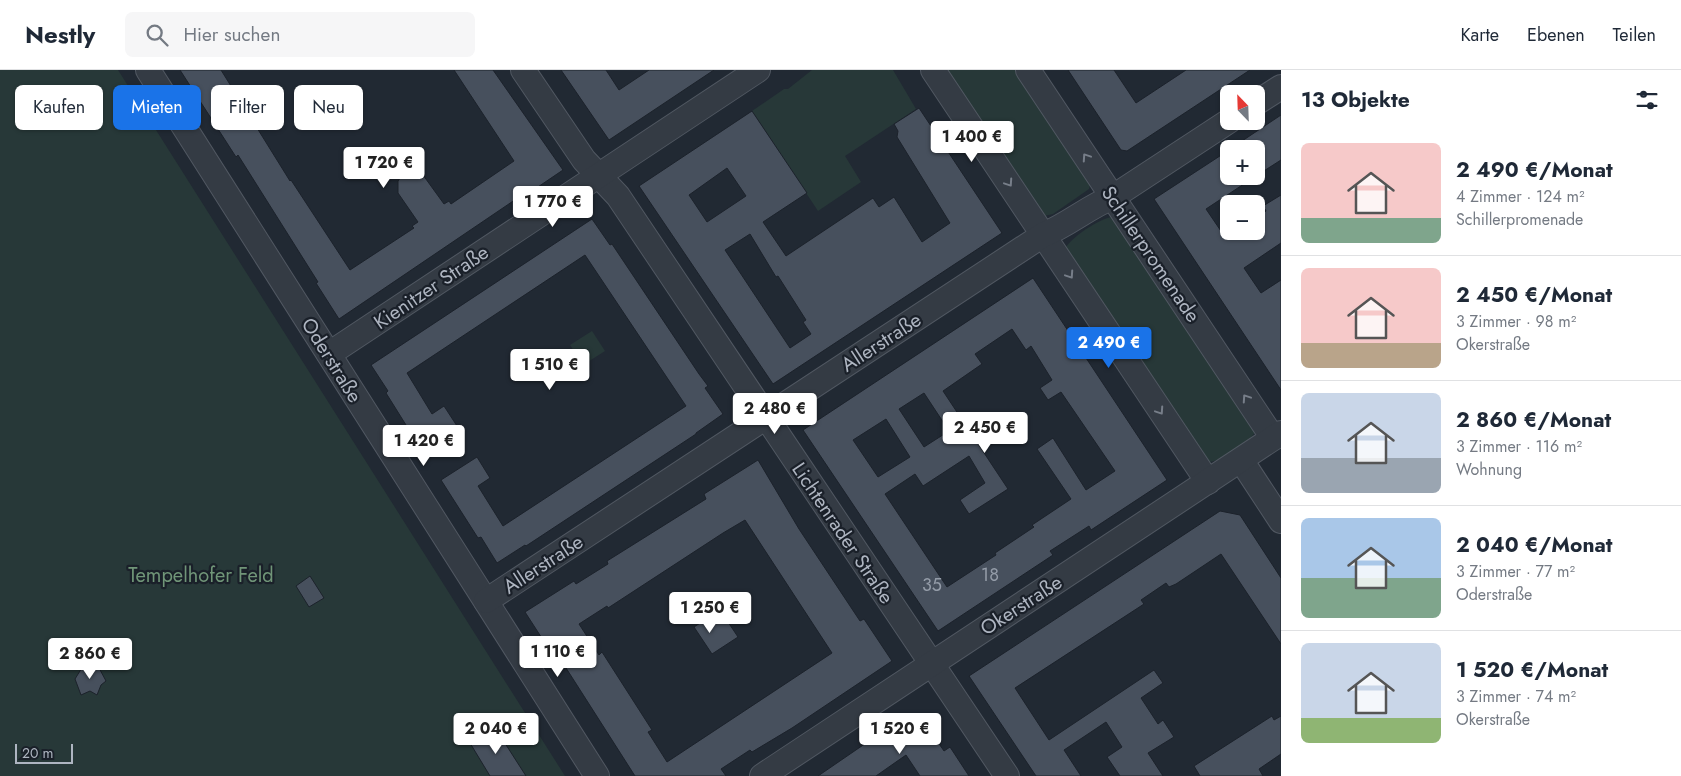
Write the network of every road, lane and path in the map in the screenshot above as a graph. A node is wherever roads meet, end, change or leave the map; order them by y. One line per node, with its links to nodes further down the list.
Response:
1 (148, 70): 12 (street, Oderstraße)
2 (523, 70): 9 (street, Lichtenrader Straße)
3 (758, 70): 9 (street, Kienitzer Straße)
4 (933, 70): 11 (street, one-way to 11)
5 (1028, 70): 10 (street, Schillerpromenade, one-way to 5)
6 (1281, 87): 7 (street)
7 (1265, 97)
8 (1220, 127): 10 (street, Allerstraße)
9 (598, 176): 12 (street, Kienitzer Straße); 13 (street, Lichtenrader Straße)
10 (1113, 198): 11 (street, Allerstraße); 14 (street, Schillerpromenade, one-way to 10)
11 (1043, 235): 13 (street, Allerstraße); 16 (street, one-way to 16)
12 (329, 354): 18 (street, Oderstraße)
13 (766, 417): 18 (street, Allerstraße); 19 (street, Lichtenrader Straße)
14 (1277, 436): 15 (street, Okerstraße)
15 (1241, 460): 16 (street, Okerstraße); 17 (street)
16 (1208, 482): 19 (street, Okerstraße)
17 (1281, 521)
18 (486, 601): 20 (street, Oderstraße)
19 (931, 664): 21 (street, Okerstraße); 22 (street, Lichtenrader Straße)
20 (597, 776)
21 (762, 776)
22 (1007, 776)

